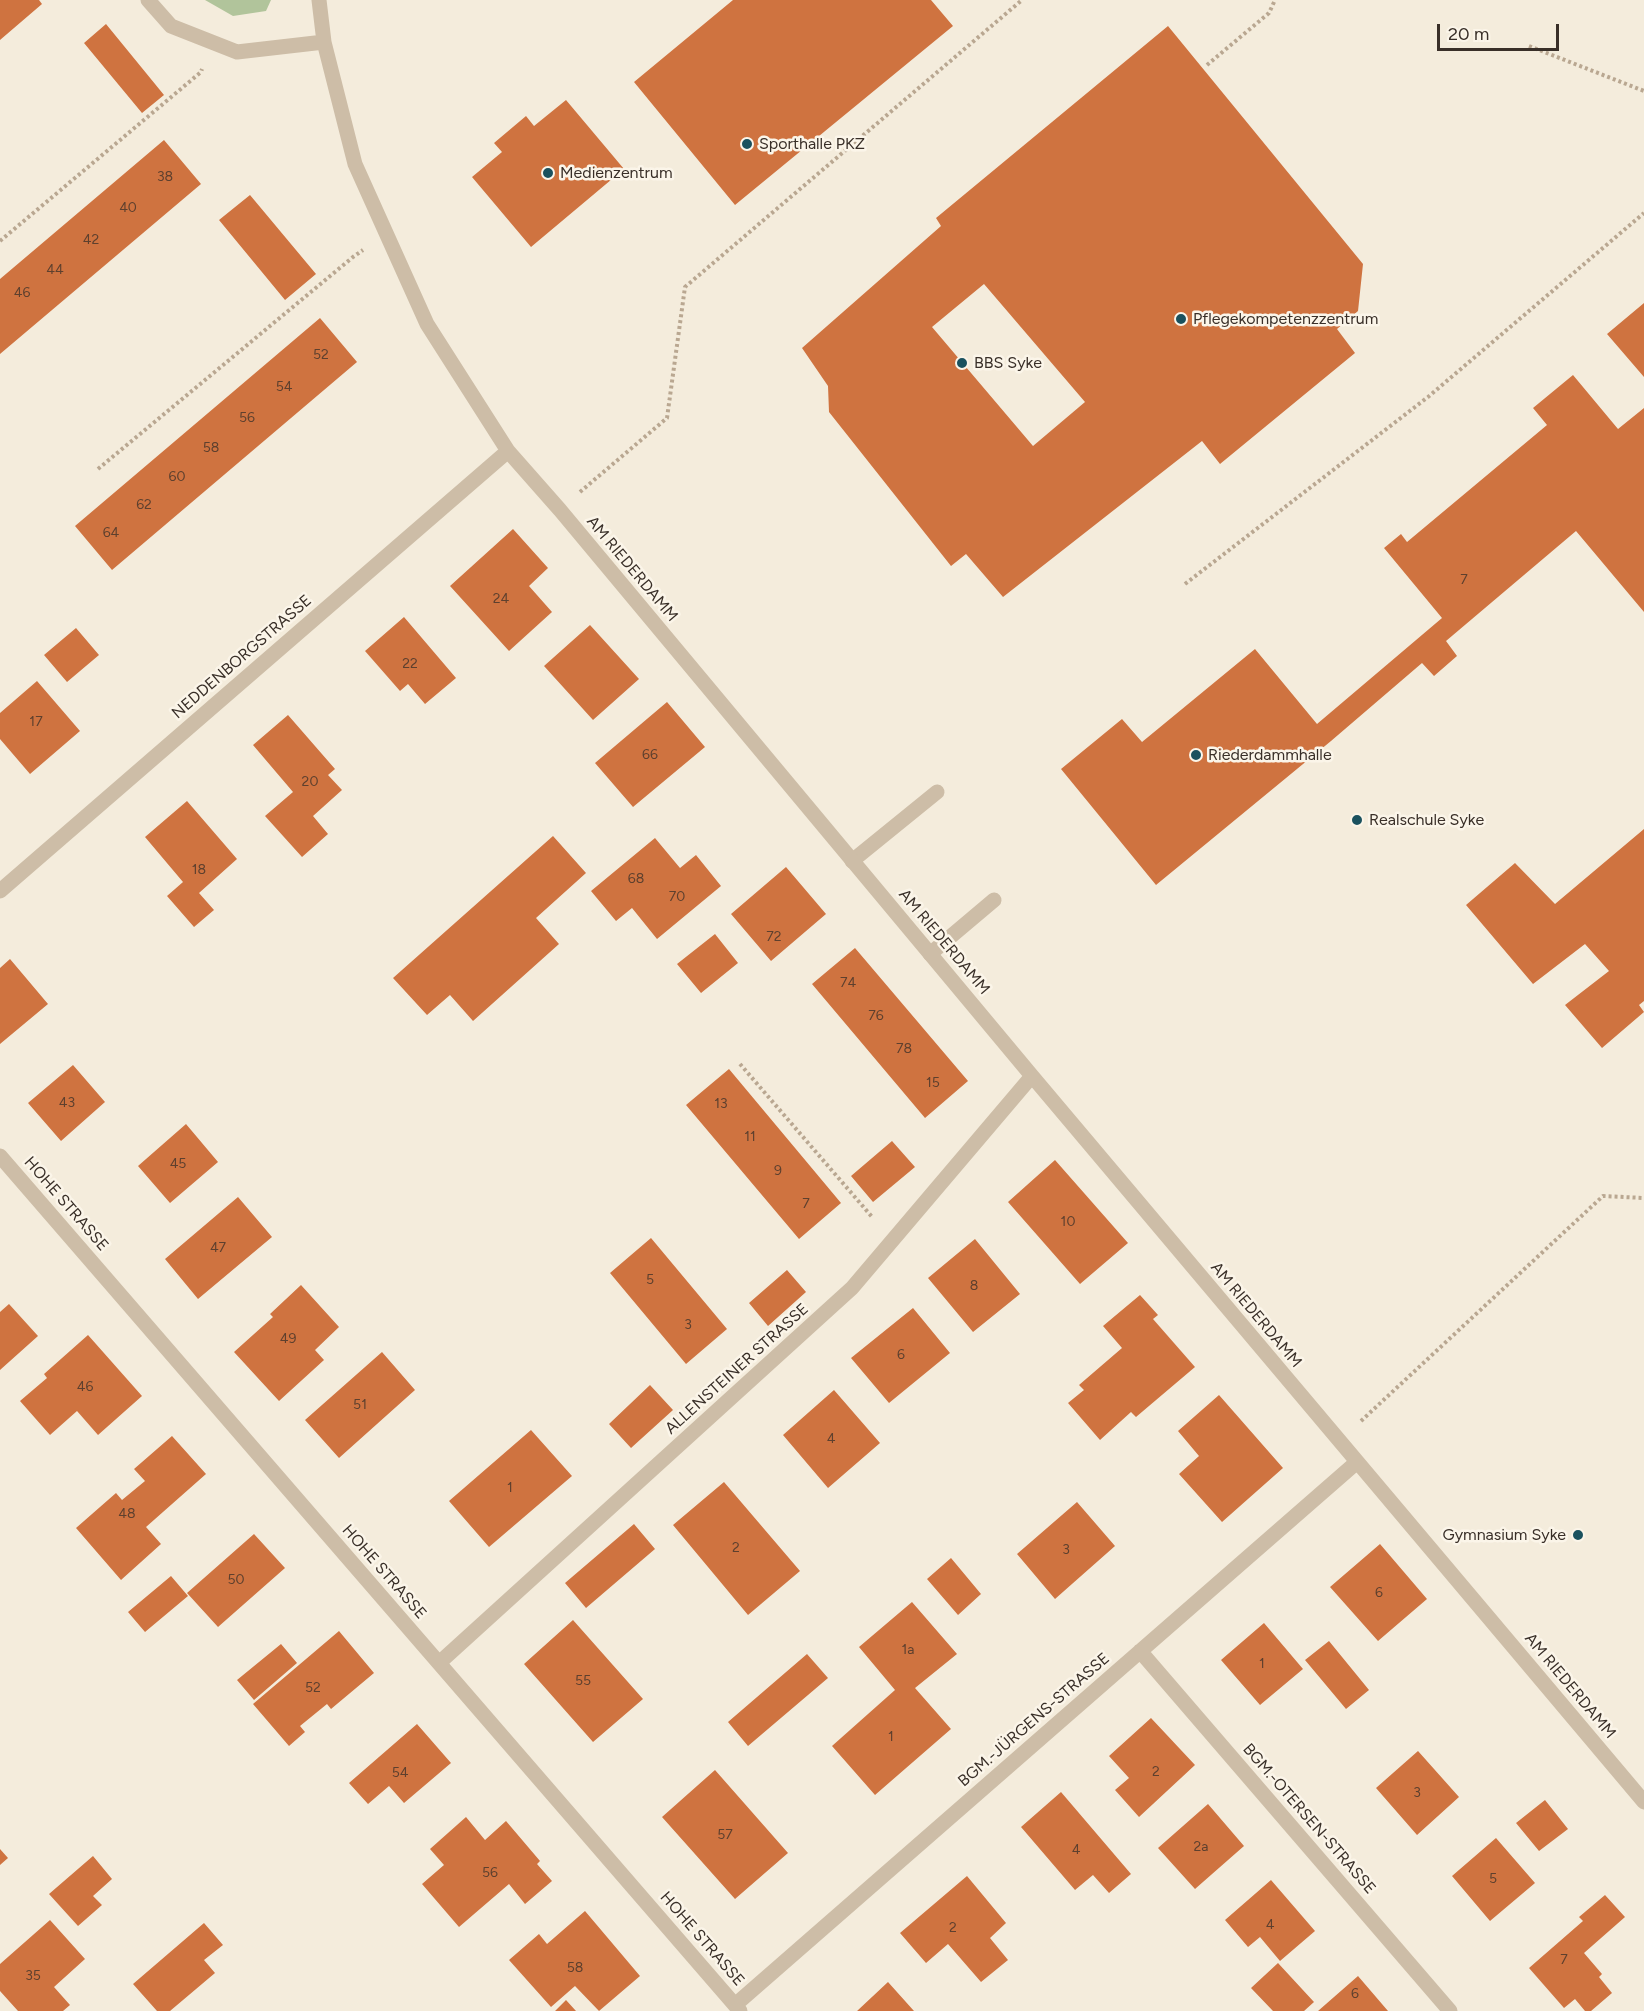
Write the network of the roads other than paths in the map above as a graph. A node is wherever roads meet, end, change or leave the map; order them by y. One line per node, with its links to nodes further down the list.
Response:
1 (148, 0): 3 (street)
2 (320, 0): 3 (street, AM RIEDERDAMM)
3 (324, 42): 4 (street, AM RIEDERDAMM)
4 (508, 451): 6 (street, AM RIEDERDAMM); 7 (street, NEDDENBORGSTRASSE)
5 (937, 792): 6 (street)
6 (852, 861): 9 (street, AM RIEDERDAMM)
7 (0, 891)
8 (994, 900): 9 (street)
9 (930, 954): 10 (street, AM RIEDERDAMM)
10 (1032, 1076): 12 (street, AM RIEDERDAMM); 14 (street, ALLENSTEINER STRASSE)
11 (0, 1156): 14 (street, HOHE STRASSE)
12 (1357, 1462): 13 (street, BGM.-JÜRGENS-STRASSE); 15 (street, AM RIEDERDAMM)
13 (1140, 1651): 16 (street, BGM.-JÜRGENS-STRASSE); 17 (street, BGM.-OTERSEN-STRASSE)
14 (439, 1663): 16 (street, HOHE STRASSE)
15 (1644, 1802)
16 (738, 2008)
17 (1450, 2011)

